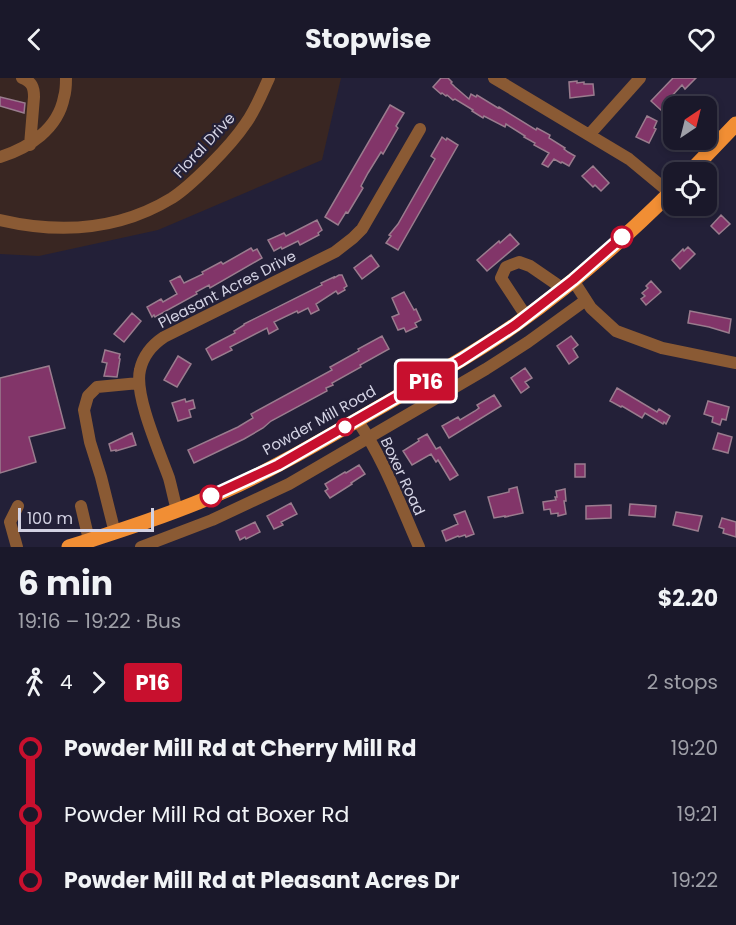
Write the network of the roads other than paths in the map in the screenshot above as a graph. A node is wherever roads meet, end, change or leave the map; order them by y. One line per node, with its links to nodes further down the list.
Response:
1 (22, 78): 6 (street)
2 (66, 78): 10 (street)
3 (269, 78): 15 (street, Floral Drive)
4 (494, 78): 9 (street)
5 (640, 78): 9 (street)
6 (35, 84): 10 (street)
7 (736, 124): 12 (main road)
8 (420, 129): 20 (street, Pleasant Acres Drive)
9 (589, 135): 13 (street)
10 (30, 145): 11 (street)
11 (0, 157)
12 (700, 162)
13 (663, 184)
14 (663, 199): 16 (main road, Powder Mill Road)
15 (0, 220)
16 (568, 284): 17 (street); 18 (main road, Powder Mill Road); 18 (street)
17 (586, 300): 19 (street); 22 (street)
18 (526, 316): 21 (main road, Powder Mill Road)
19 (736, 363)
20 (139, 383): 25 (street, Pleasant Acres Drive); 27 (street)
21 (357, 420): 22 (street, Boxer Road); 25 (main road, Powder Mill Road)
22 (369, 438): 31 (street); 32 (street, Boxer Road)
23 (18, 506): 26 (street)
24 (81, 506): 28 (street)
25 (177, 510): 27 (main road, Powder Mill Road)
26 (5, 523): 29 (street)
27 (115, 533): 28 (main road, Powder Mill Road)
28 (89, 540): 30 (main road, Powder Mill Road)
29 (16, 547)
30 (69, 547)
31 (141, 547)
32 (419, 547)

